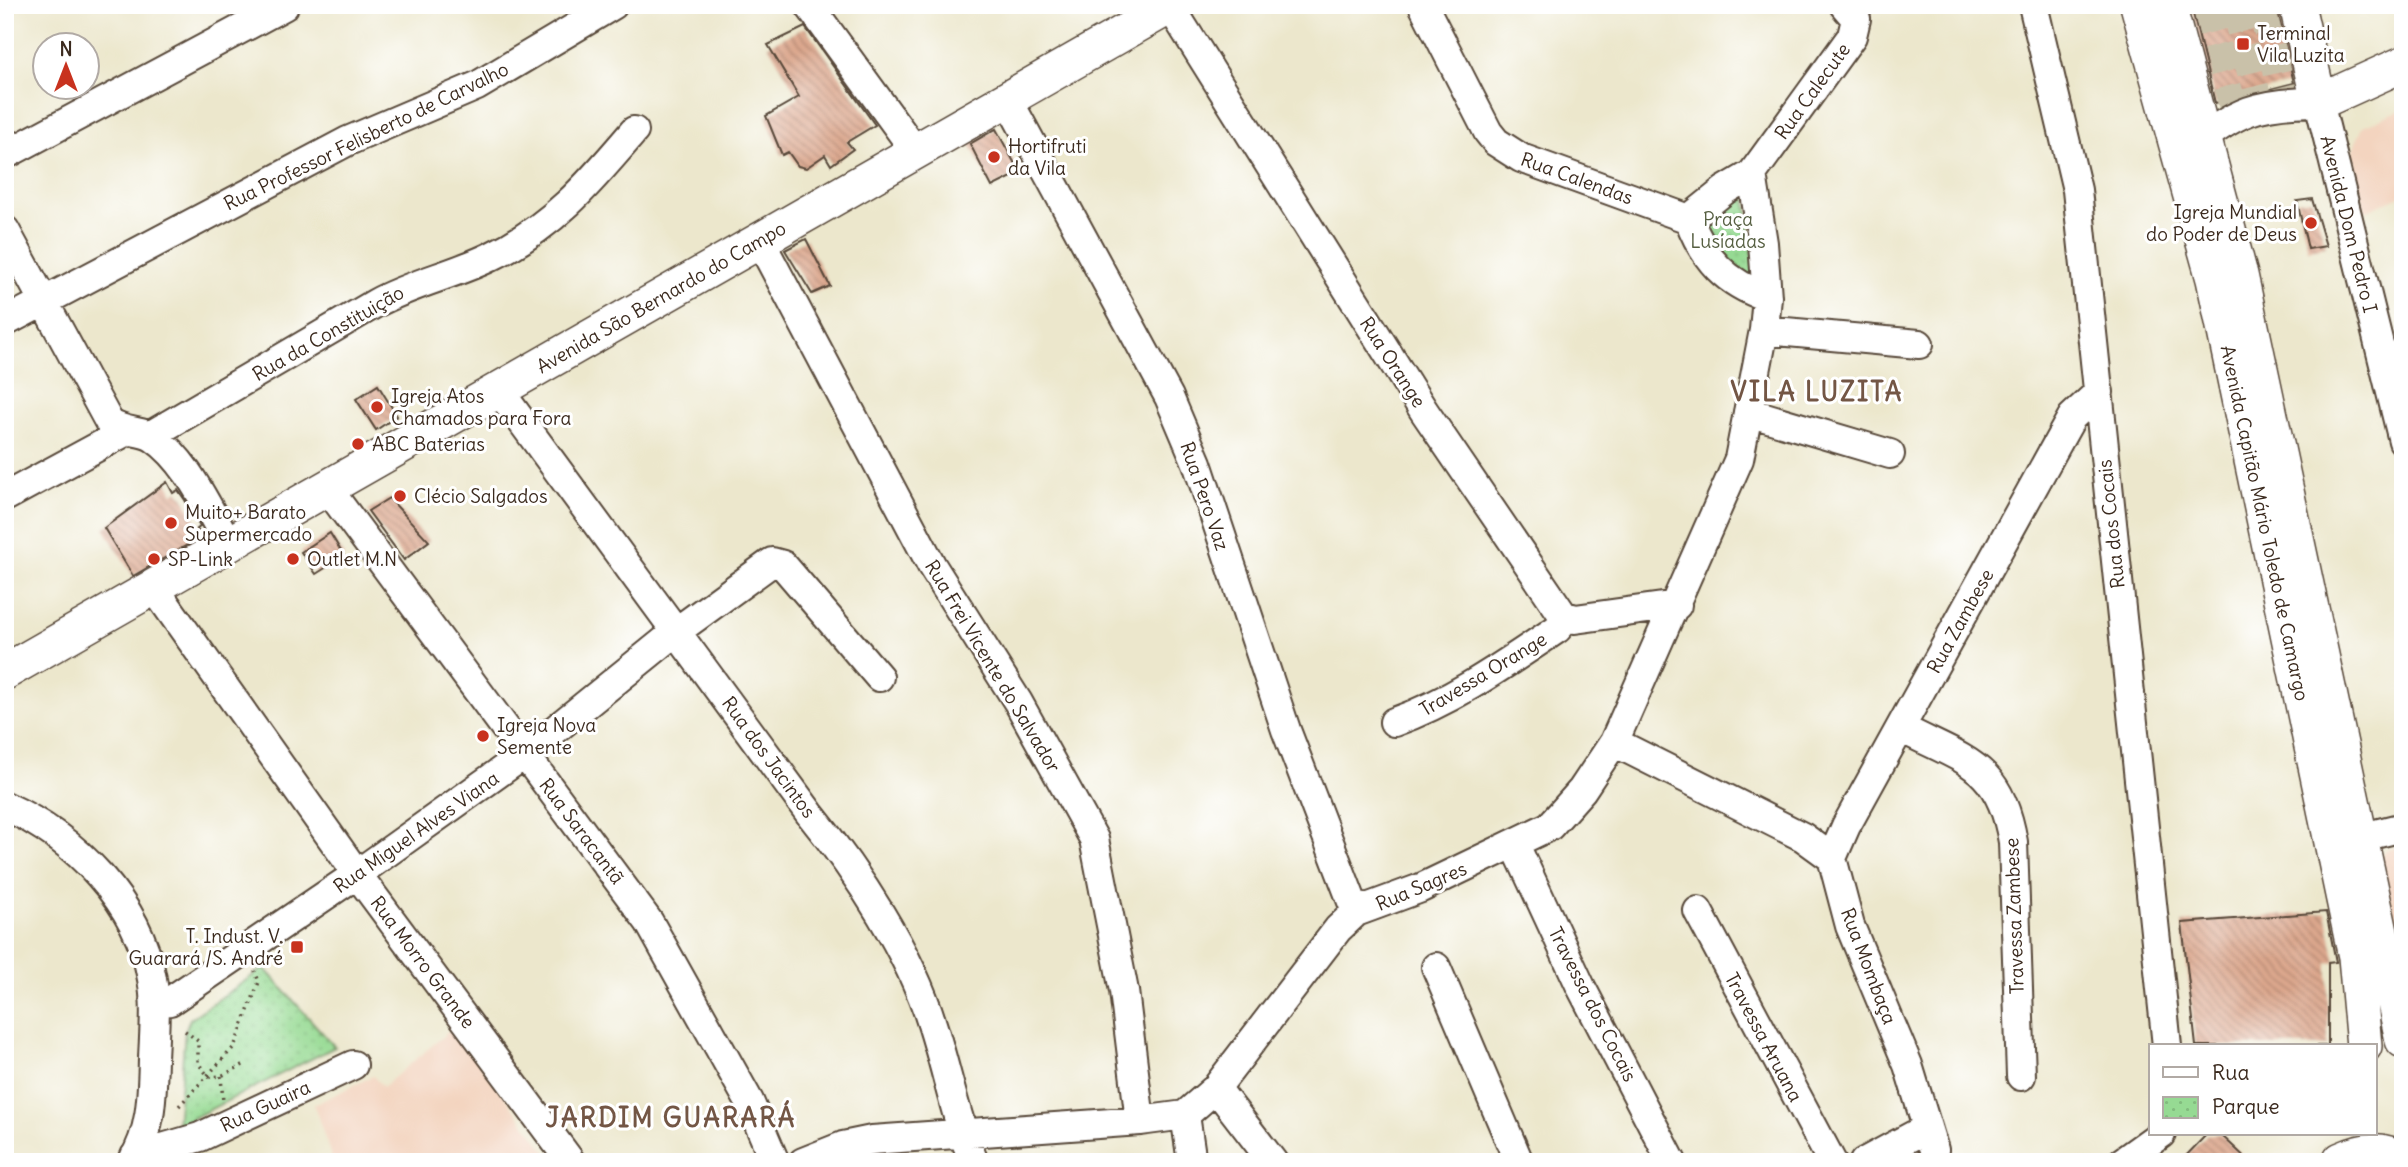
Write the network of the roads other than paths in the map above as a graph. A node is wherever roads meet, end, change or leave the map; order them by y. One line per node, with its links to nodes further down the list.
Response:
1 (612, 5): 23 (street, Rua Professor Felisberto de Carvalho)
2 (809, 5): 16 (street)
3 (1423, 5): 19 (street, Rua Calendas)
4 (1844, 5): 18 (street, Rua Calecute)
5 (2033, 5): 28 (street, Rua dos Cocais)
6 (2138, 5): 15 (main road, Avenida Capitão Mário Toledo de Camargo)
7 (2168, 5): 15 (main road, Avenida Capitão Mário Toledo de Camargo)
8 (2297, 5): 13 (main road, Avenida Dom Pedro I)
9 (284, 6): 17 (street)
10 (1171, 6): 12 (main road, Avenida São Bernardo do Campo); 38 (street, Rua Orange)
11 (2403, 64): 13 (main road)
12 (1008, 100): 16 (main road, Avenida São Bernardo do Campo); 53 (street, Rua Pero Vaz)
13 (2319, 102): 15 (street); 31 (street, Avenida Dom Pedro I)
14 (634, 131): 30 (street, Rua da Constituição)
15 (2193, 145): 48 (main road, Avenida Capitão Mário Toledo de Camargo); 58 (main road, Avenida Capitão Mário Toledo de Camargo)
16 (916, 152): 21 (main road, Avenida São Bernardo do Campo)
17 (5, 155)
18 (1752, 174): 19 (street); 22 (street)
19 (1689, 219): 22 (street)
20 (5, 230): 23 (street)
21 (759, 239): 27 (main road, Avenida São Bernardo do Campo); 63 (street, Rua Frei Vicente do Salvador)
22 (1766, 297): 25 (street, Rua Sagres)
23 (43, 302): 24 (street, Rua Professor Felisberto de Carvalho); 30 (street)
24 (5, 322)
25 (1764, 330): 26 (street); 29 (street, Rua Sagres)
26 (1919, 344)
27 (498, 389): 33 (main road, Avenida São Bernardo do Campo); 39 (street, Rua dos Jacintos)
28 (2099, 392): 43 (street, Rua Zambese); 57 (street, Rua dos Cocais)
29 (1748, 412): 32 (street); 37 (street, Rua Sagres)
30 (138, 434): 34 (street, Rua da Constituição); 35 (street)
31 (2403, 441)
32 (1890, 454)
33 (328, 489): 35 (main road, Avenida São Bernardo do Campo); 45 (street, Rua Saracantã)
34 (5, 497)
35 (230, 546): 36 (main road, Avenida São Bernardo do Campo)
36 (155, 589): 40 (main road, Avenida São Bernardo do Campo); 51 (street, Rua Morro Grande)
37 (1677, 605): 38 (street); 44 (street, Rua Sagres)
38 (1567, 618): 42 (street, Travessa Orange)
39 (677, 631): 41 (street, Rua Miguel Alves Viana); 45 (street, Rua Miguel Alves Viana); 64 (street, Rua dos Jacintos)
40 (5, 672)
41 (879, 677)
42 (1394, 722)
43 (1900, 728): 50 (street, Rua Zambese); 60 (street, Travessa Zambese)
44 (1614, 742): 49 (street, Rua Sagres); 50 (street)
45 (525, 754): 51 (street, Rua Miguel Alves Viana); 70 (street, Rua Saracantã)
46 (5, 806): 55 (street)
47 (2403, 827): 48 (street)
48 (2359, 838): 56 (main road, Avenida Capitão Mário Toledo de Camargo)
49 (1515, 845): 53 (street, Rua Sagres); 76 (street, Travessa dos Cocais)
50 (1832, 858): 78 (street, Rua Mombaça)
51 (357, 874): 55 (street, Rua Miguel Alves Viana); 69 (street, Rua Morro Grande)
52 (1698, 911): 77 (street, Travessa Aruana)
53 (1356, 912): 61 (street, Rua Sagres)
54 (1436, 967): 75 (street)
55 (155, 1003): 67 (street)
56 (2403, 1040)
57 (2167, 1044)
58 (2364, 1044)
59 (353, 1065): 67 (street, Rua Guaira)
60 (2021, 1076)
61 (1216, 1088): 62 (street, Rua Sagres); 74 (street)
62 (1185, 1115): 63 (street); 73 (street)
63 (1140, 1121): 64 (street)
64 (962, 1135): 71 (street); 72 (street, Rua dos Jacintos)
65 (2158, 1136): 79 (street)
66 (2344, 1152): 68 (main road)
67 (134, 1159)
68 (2403, 1161)
69 (571, 1162)
70 (775, 1162)
71 (803, 1162)
72 (974, 1162)
73 (1192, 1162)
74 (1273, 1162)
75 (1519, 1162)
76 (1672, 1162)
77 (1832, 1162)
78 (1864, 1162)
79 (2122, 1162)

